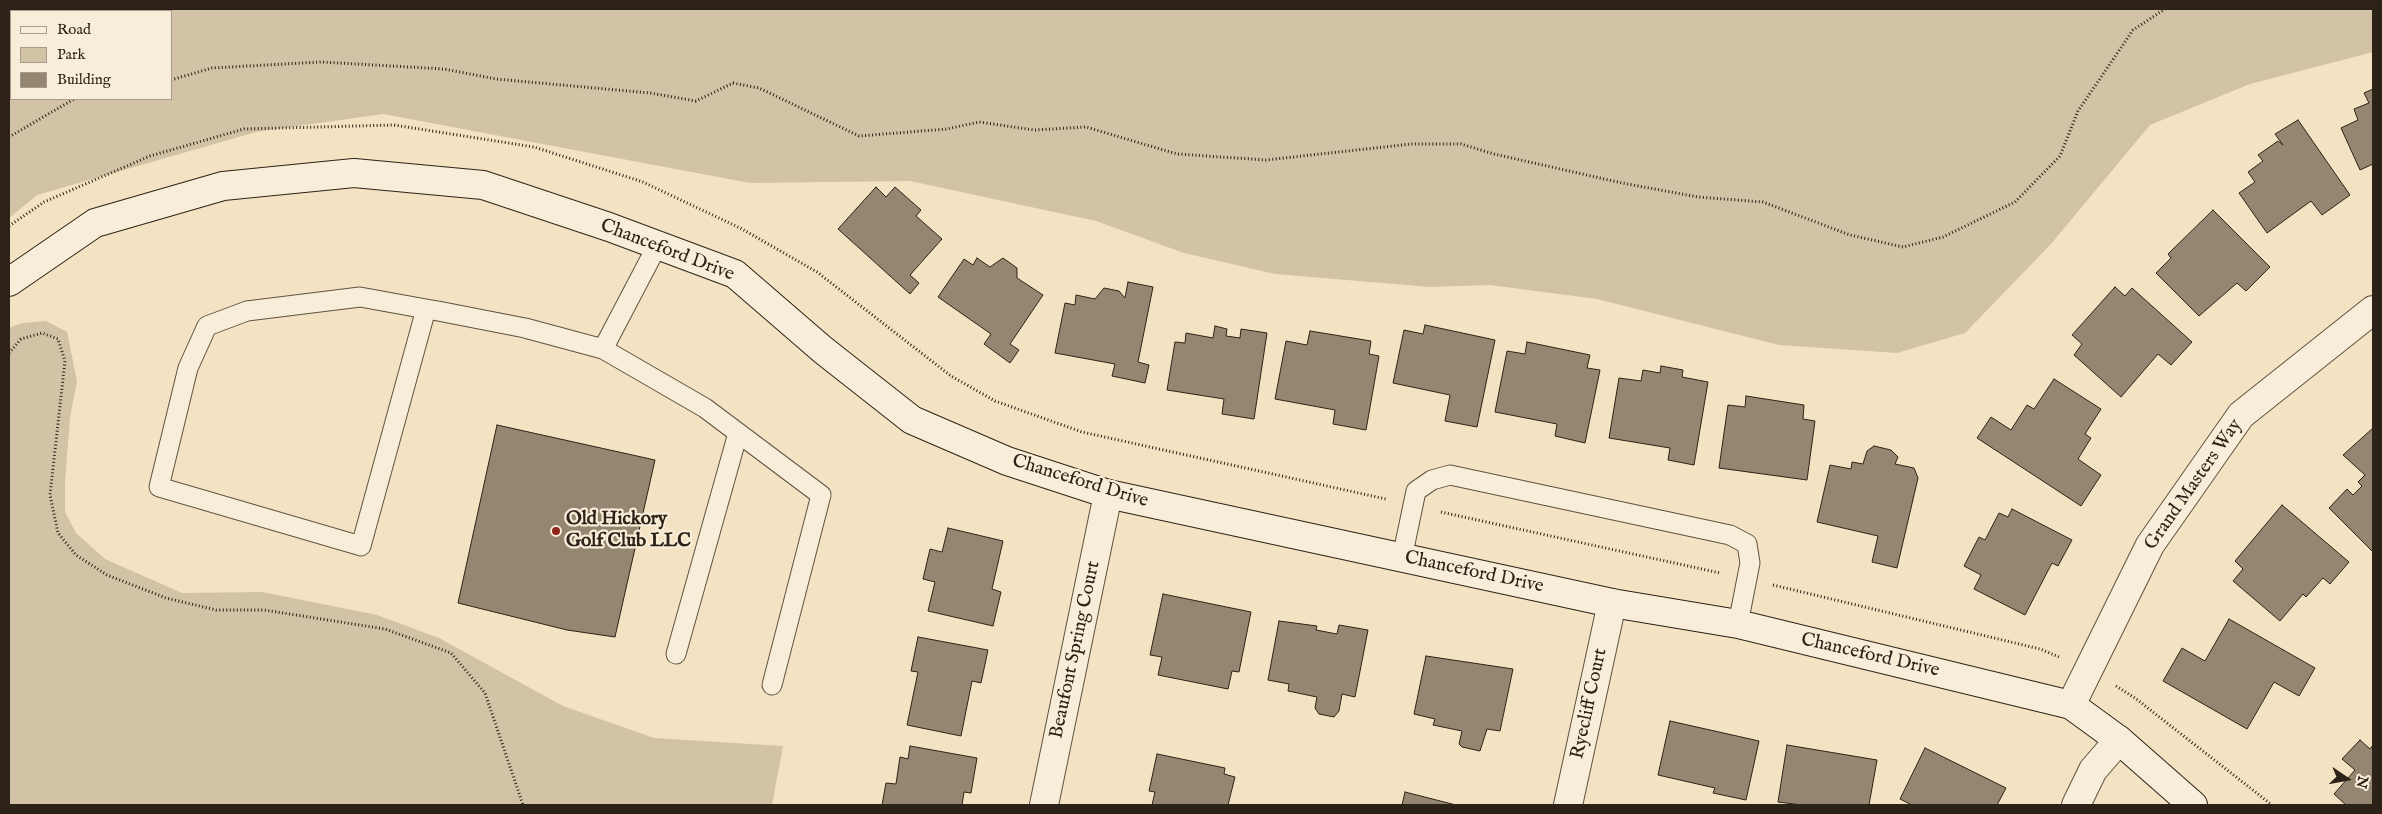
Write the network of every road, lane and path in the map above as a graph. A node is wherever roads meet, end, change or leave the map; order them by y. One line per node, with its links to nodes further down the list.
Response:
1 (2165, 9): 2 (path)
2 (172, 80)
3 (72, 100): 4 (path)
4 (9, 137)
5 (9, 226): 14 (path)
6 (656, 246): 7 (street, Chanceford Drive); 10 (lane); 13 (street, Chanceford Drive)
7 (9, 282)
8 (426, 308): 8 (lane); 10 (lane)
9 (2373, 310): 20 (street, Grand Masters Way)
10 (604, 349): 12 (lane)
11 (9, 353): 24 (path)
12 (738, 432): 19 (lane); 21 (lane)
13 (1108, 494): 15 (street, Chanceford Drive); 25 (street, Beaufont Spring Court)
14 (1413, 505): 15 (lane); 16 (path); 16 (lane)
15 (1402, 558): 17 (street, Chanceford Drive)
16 (1747, 579): 18 (lane); 20 (path)
17 (1612, 603): 18 (street, Chanceford Drive); 26 (street, Ryecliff Court)
18 (1738, 624): 22 (street, Chanceford Drive)
19 (676, 654)
20 (2088, 672): 22 (street, Grand Masters Way); 29 (path)
21 (772, 685)
22 (2071, 705): 23 (street, Chanceford Drive)
23 (2119, 740): 27 (street); 28 (street, Chanceford Drive)
24 (523, 805)
25 (1044, 805)
26 (1568, 805)
27 (2076, 805)
28 (2193, 805)
29 (2272, 805)

